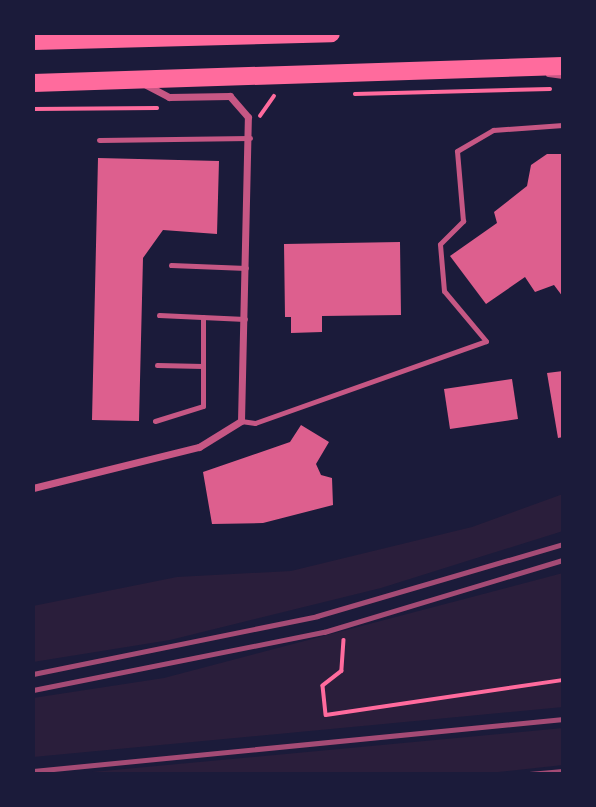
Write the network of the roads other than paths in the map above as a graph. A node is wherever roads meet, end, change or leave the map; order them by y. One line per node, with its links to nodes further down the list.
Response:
1 (331, 33): 2 (main road)
2 (33, 41)
3 (563, 66): 4 (main road)
4 (507, 67): 5 (lane); 6 (main road)
5 (563, 76)
6 (138, 80): 7 (main road); 9 (street)
7 (33, 83)
8 (563, 125): 19 (lane)
9 (250, 138): 10 (lane); 12 (street)
10 (99, 141)
11 (171, 265): 12 (lane)
12 (246, 268): 15 (street)
13 (159, 315): 14 (lane)
14 (203, 317): 15 (lane); 17 (lane)
15 (245, 319): 19 (street)
16 (157, 365): 17 (lane)
17 (203, 366): 18 (lane)
18 (155, 421)
19 (241, 421): 20 (street)
20 (33, 488)

